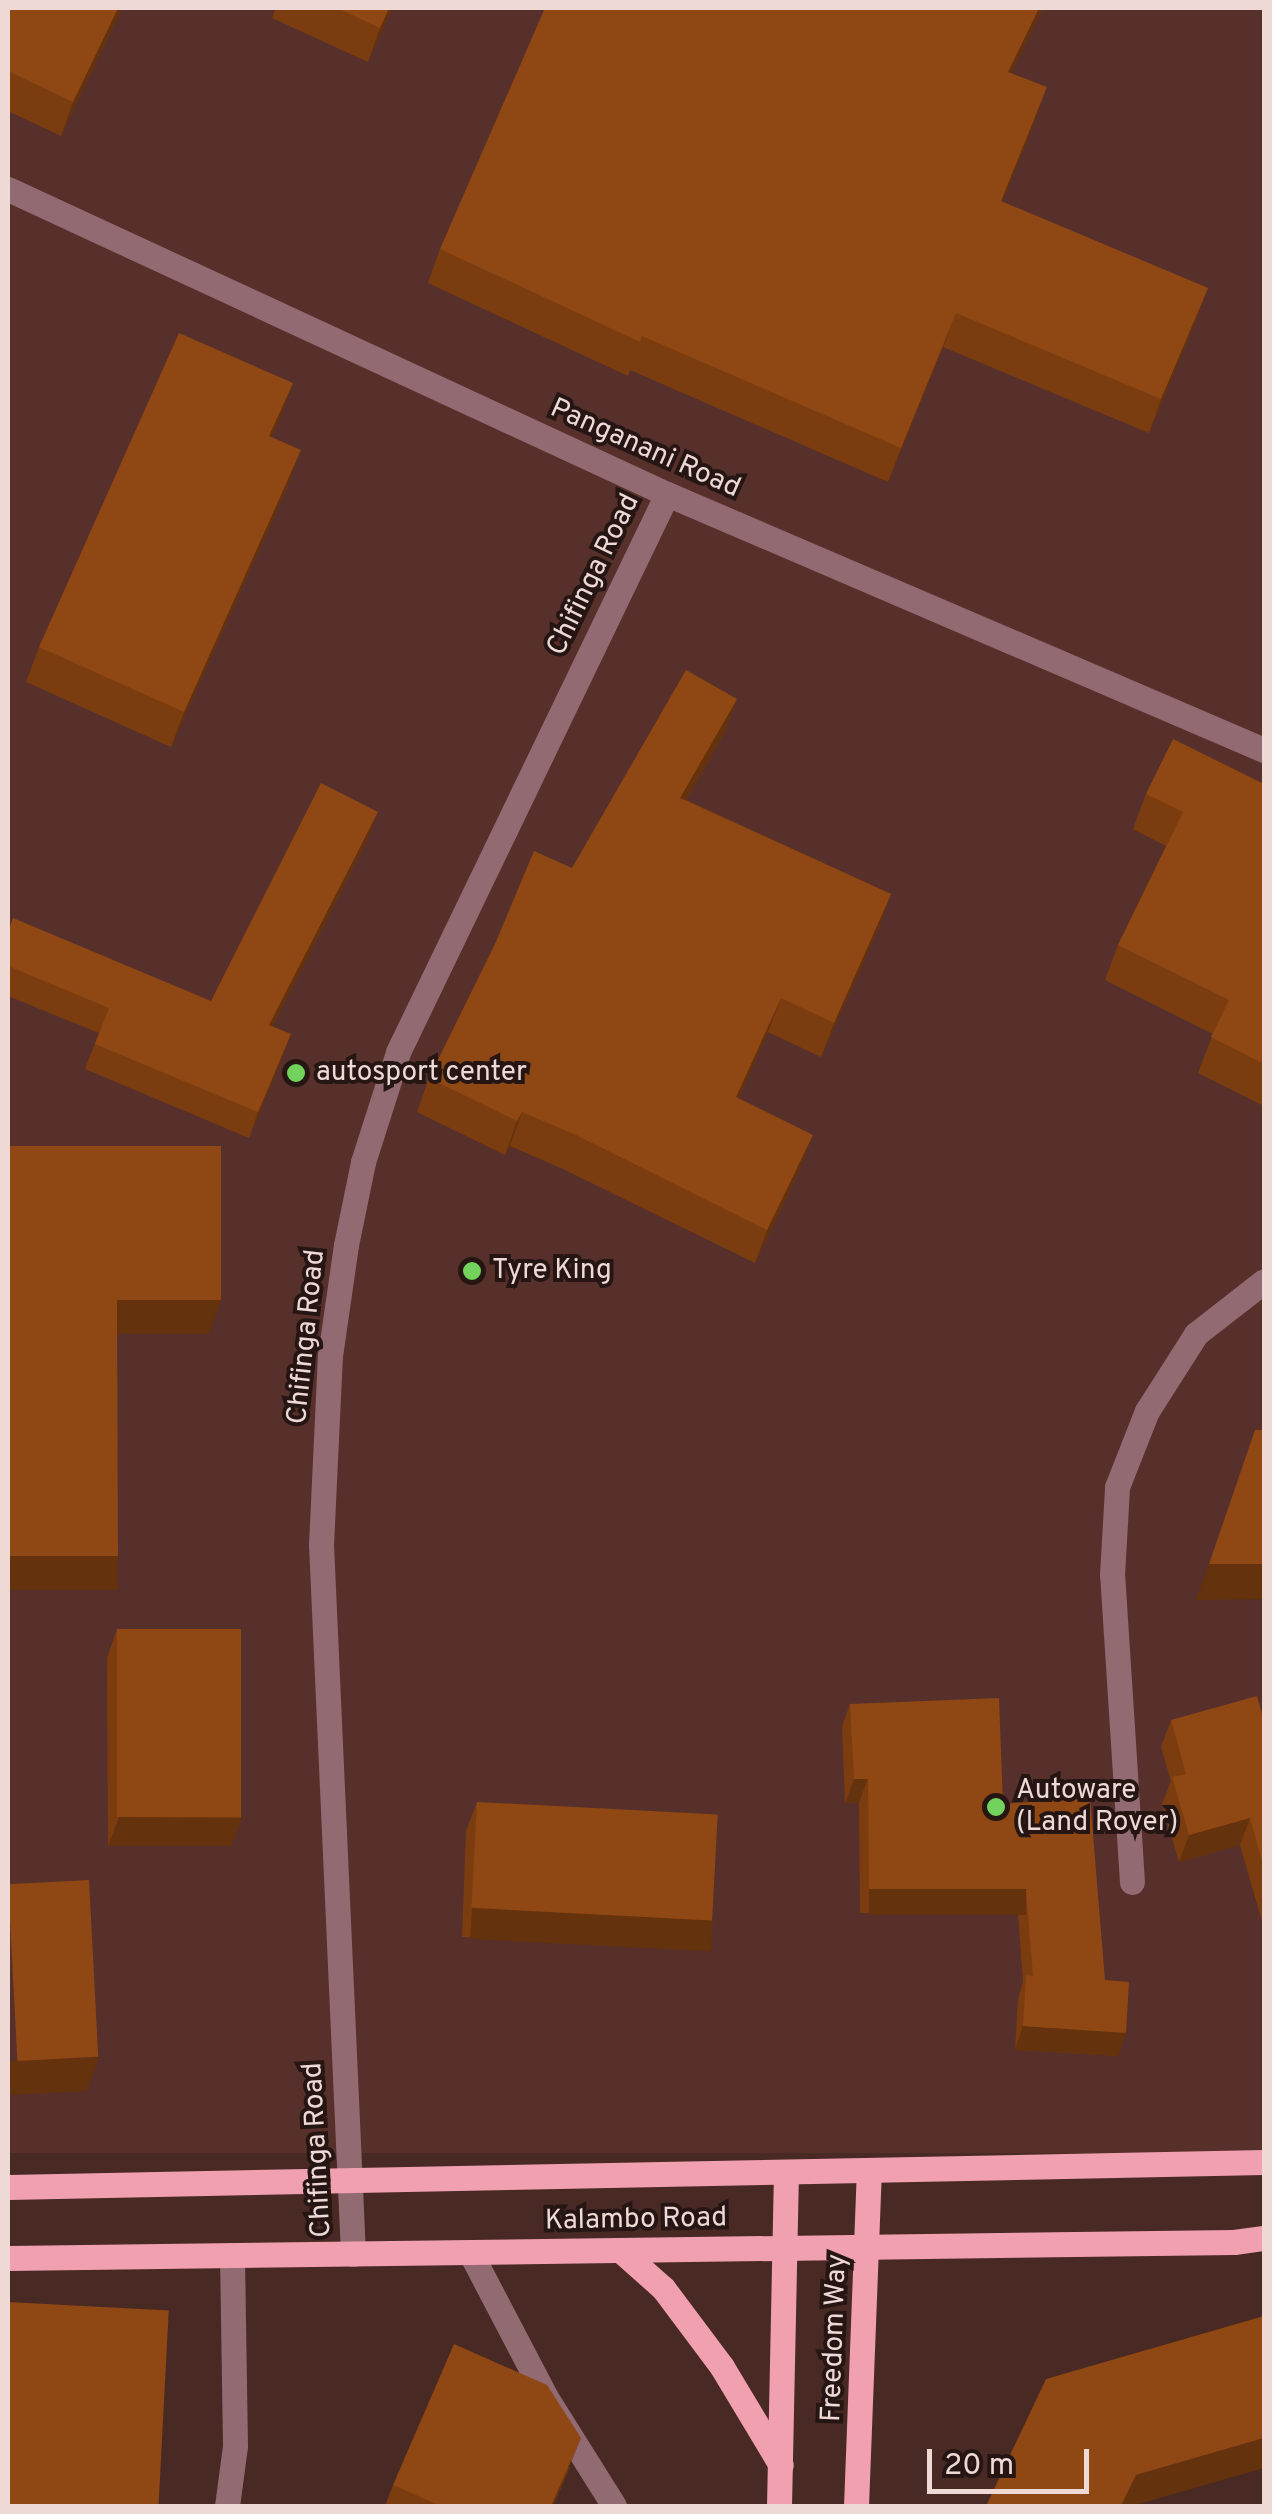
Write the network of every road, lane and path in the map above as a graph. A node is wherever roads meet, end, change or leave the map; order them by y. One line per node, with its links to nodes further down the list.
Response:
1 (8, 188): 2 (street, Panganani Road)
2 (667, 494): 3 (street, Panganani Road); 9 (street, Chifinga Road)
3 (1264, 750)
4 (1264, 1281): 5 (street)
5 (1132, 1882)
6 (1264, 2162): 7 (main road, Kalambo Road)
7 (869, 2171): 8 (main road, Kalambo Road); 12 (main road, Freedom Way)
8 (786, 2172): 9 (main road, Kalambo Road); 13 (main road, Freedom Way)
9 (351, 2180): 10 (main road, Kalambo Road); 16 (street, Chifinga Road)
10 (8, 2187)
11 (1264, 2238): 12 (main road, Kalambo Road)
12 (869, 2246): 13 (main road, Kalambo Road); 23 (main road, Freedom Way)
13 (787, 2247): 14 (main road, Kalambo Road); 19 (main road, Freedom Way)
14 (620, 2250): 15 (main road, Kalambo Road); 19 (main road)
15 (470, 2252): 16 (main road, Kalambo Road); 21 (street)
16 (353, 2254): 17 (main road, Kalambo Road)
17 (232, 2255): 18 (main road, Kalambo Road); 20 (street)
18 (8, 2258)
19 (782, 2466): 22 (main road, Freedom Way)
20 (227, 2506)
21 (614, 2506)
22 (779, 2506)
23 (856, 2506)

